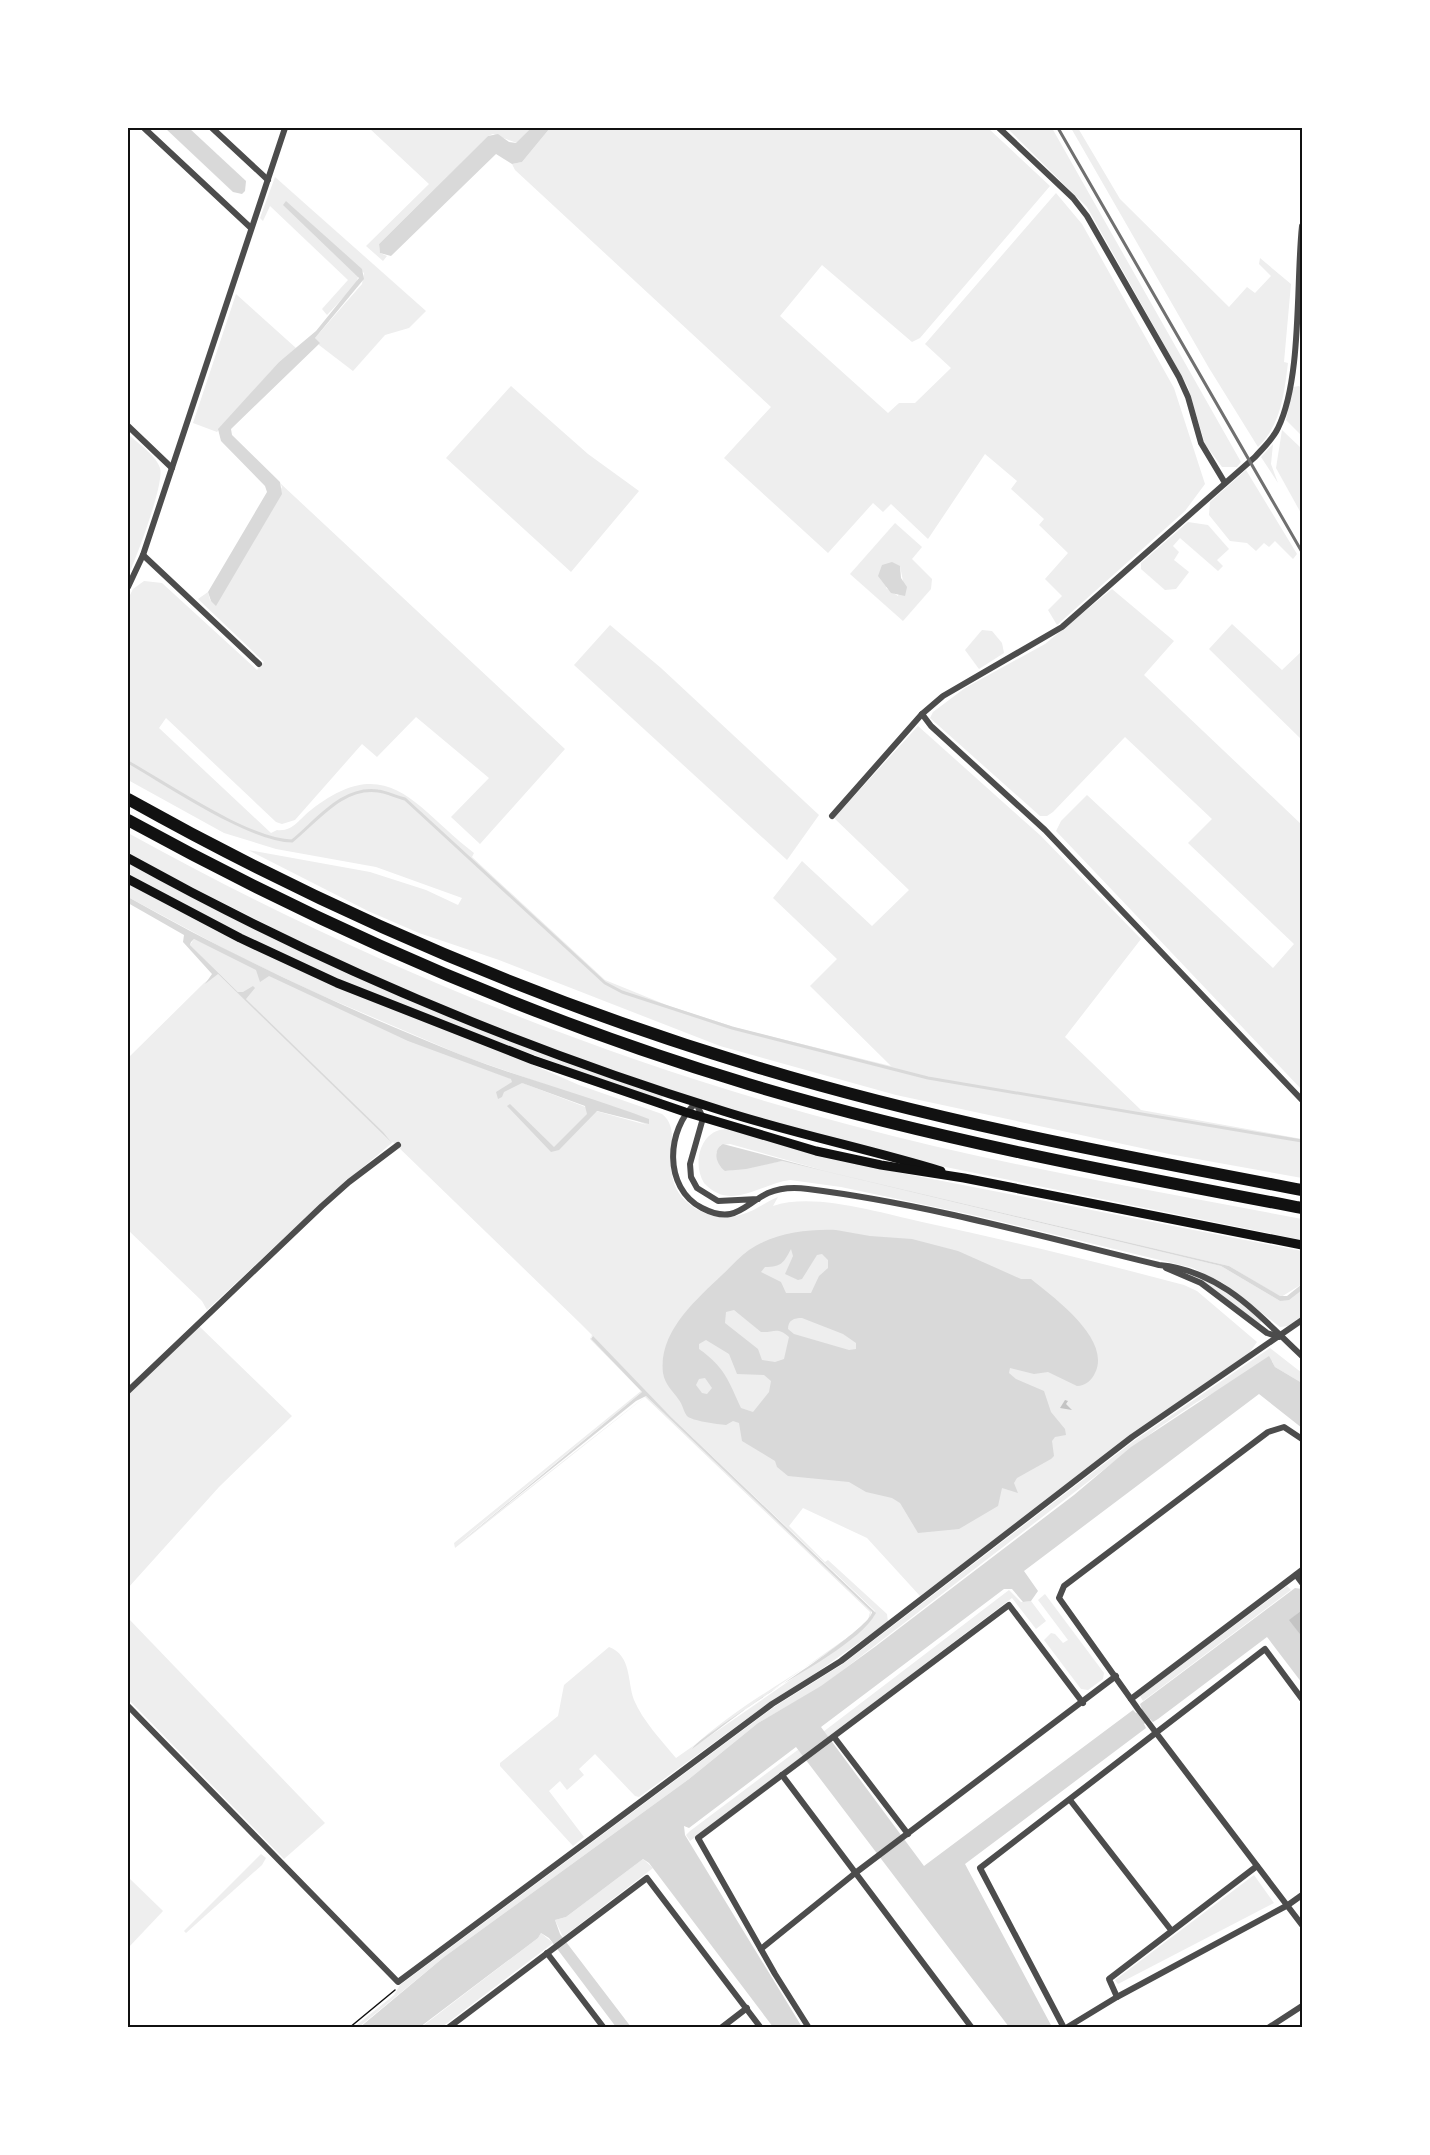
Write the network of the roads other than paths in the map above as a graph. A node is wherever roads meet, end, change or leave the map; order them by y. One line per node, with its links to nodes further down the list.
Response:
1 (144, 128): 7 (street)
2 (212, 128): 5 (street)
3 (285, 128): 5 (street)
4 (999, 128): 10 (street)
5 (268, 180): 7 (street)
6 (1302, 226): 10 (street)
7 (251, 228): 9 (street)
8 (128, 426): 9 (street)
9 (172, 468): 11 (street)
10 (1225, 483): 14 (street)
11 (143, 555): 12 (street); 13 (street)
12 (128, 587)
13 (259, 664)
14 (922, 714): 16 (street); 20 (street)
15 (128, 799): 26 (highway)
16 (832, 816)
17 (128, 820): 28 (highway)
18 (128, 858): 21 (main road)
19 (128, 879): 22 (main road)
20 (1302, 1100)
21 (696, 1103): 22 (street); 23 (street); 25 (main road)
22 (685, 1112): 23 (main road); 27 (street)
23 (703, 1118): 25 (main road); 27 (street)
24 (398, 1145): 33 (street)
25 (964, 1178): 29 (main road)
26 (1302, 1190)
27 (758, 1199): 31 (street)
28 (1302, 1208)
29 (1302, 1245)
30 (1302, 1320): 31 (street)
31 (1280, 1337): 32 (street); 41 (street)
32 (1302, 1356)
33 (128, 1391)
34 (1302, 1439): 37 (street)
35 (1299, 1573): 36 (street); 38 (street)
36 (1302, 1583)
37 (1116, 1676): 38 (street); 40 (street)
38 (1131, 1699): 42 (street)
39 (1302, 1699): 42 (street)
40 (1083, 1703): 43 (street); 46 (street)
41 (128, 1706)
42 (1156, 1733): 45 (street); 47 (street)
43 (834, 1737): 44 (street); 46 (street)
44 (782, 1775): 48 (street); 53 (street)
45 (1070, 1800): 52 (street); 64 (street)
46 (906, 1836): 48 (street)
47 (1257, 1866): 50 (street); 52 (street)
48 (854, 1874): 53 (street); 63 (street)
49 (1302, 1895): 50 (street)
50 (1288, 1905): 51 (street); 55 (street)
51 (1302, 1925)
52 (1171, 1930): 55 (street)
53 (761, 1949): 62 (street)
54 (547, 1953): 57 (street); 58 (street); 59 (street)
55 (1117, 1997): 64 (street)
56 (1302, 2006): 65 (street)
57 (747, 2008): 60 (street); 61 (street)
58 (448, 2028)
59 (604, 2028)
60 (721, 2028)
61 (761, 2028)
62 (809, 2028)
63 (972, 2028)
64 (1065, 2028)
65 (1268, 2028)

